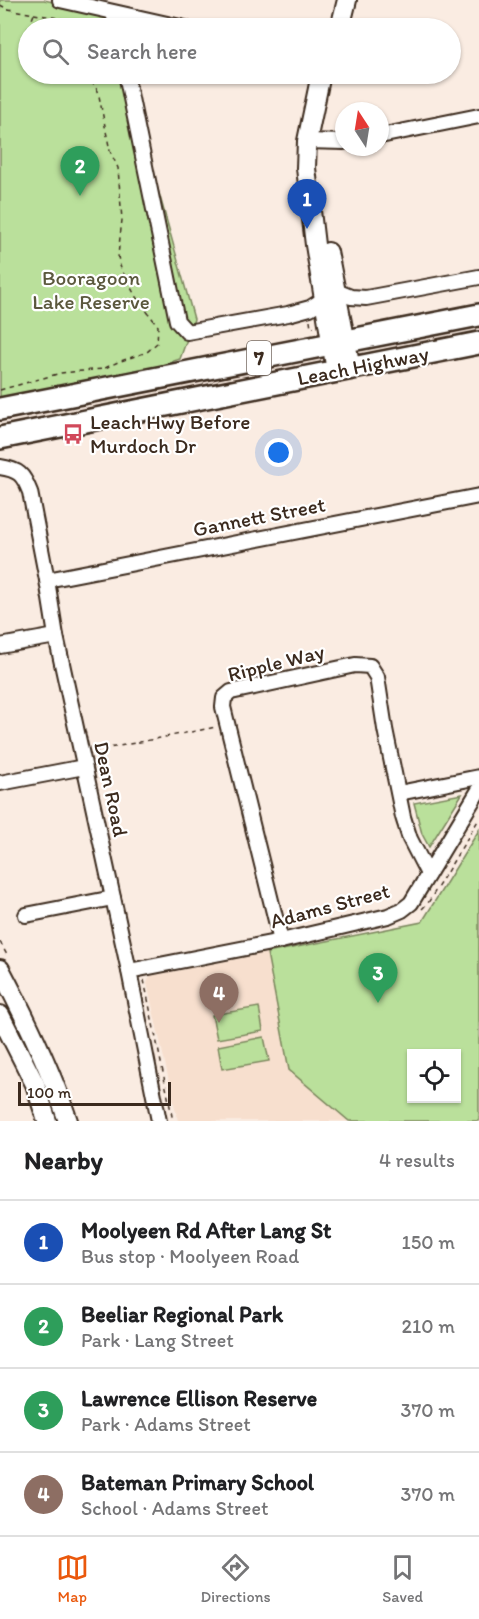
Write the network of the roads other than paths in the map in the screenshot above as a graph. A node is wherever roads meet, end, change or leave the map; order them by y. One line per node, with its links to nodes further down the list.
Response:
1 (60, 0): 4 (street)
2 (338, 0): 7 (main road)
3 (347, 0): 8 (main road)
4 (113, 13): 5 (street); 6 (street)
5 (114, 18)
6 (137, 18)
7 (334, 18)
8 (342, 18)
9 (128, 84): 17 (street)
10 (320, 84): 14 (main road)
11 (327, 84): 14 (main road)
12 (479, 116): 13 (street)
13 (389, 134)
14 (311, 141): 15 (street); 17 (main road)
15 (335, 142)
16 (479, 277): 17 (street)
17 (330, 295): 19 (main road)
18 (479, 315): 19 (highway, Leach Highway / 7)
19 (338, 343): 21 (main road); 22 (highway, Leach Highway / 7)
20 (478, 347): 21 (highway, Leach Highway / 7)
21 (344, 370): 23 (highway, Leach Highway / 7)
22 (3, 403): 23 (highway)
23 (7, 437)
24 (0, 467): 26 (street, Dean Road)
25 (479, 496): 26 (street, Gannett Street)
26 (47, 580): 27 (street, Dean Road)
27 (56, 636): 28 (street); 29 (street, Dean Road)
28 (0, 646)
29 (83, 761): 31 (street); 35 (street, Dean Road)
30 (479, 777): 33 (street)
31 (0, 783)
32 (479, 790): 34 (street, Adams Street)
33 (399, 793): 34 (street, Ripple Way); 37 (street, Ripple Way)
34 (428, 874): 37 (street, Adams Street)
35 (113, 898): 36 (street); 39 (street, Dean Road)
36 (26, 915)
37 (281, 941): 39 (street, Adams Street)
38 (0, 969): 42 (main road)
39 (129, 971): 43 (street, Dean Road)
40 (0, 1015): 41 (main road)
41 (47, 1121)
42 (68, 1121)
43 (159, 1121)

